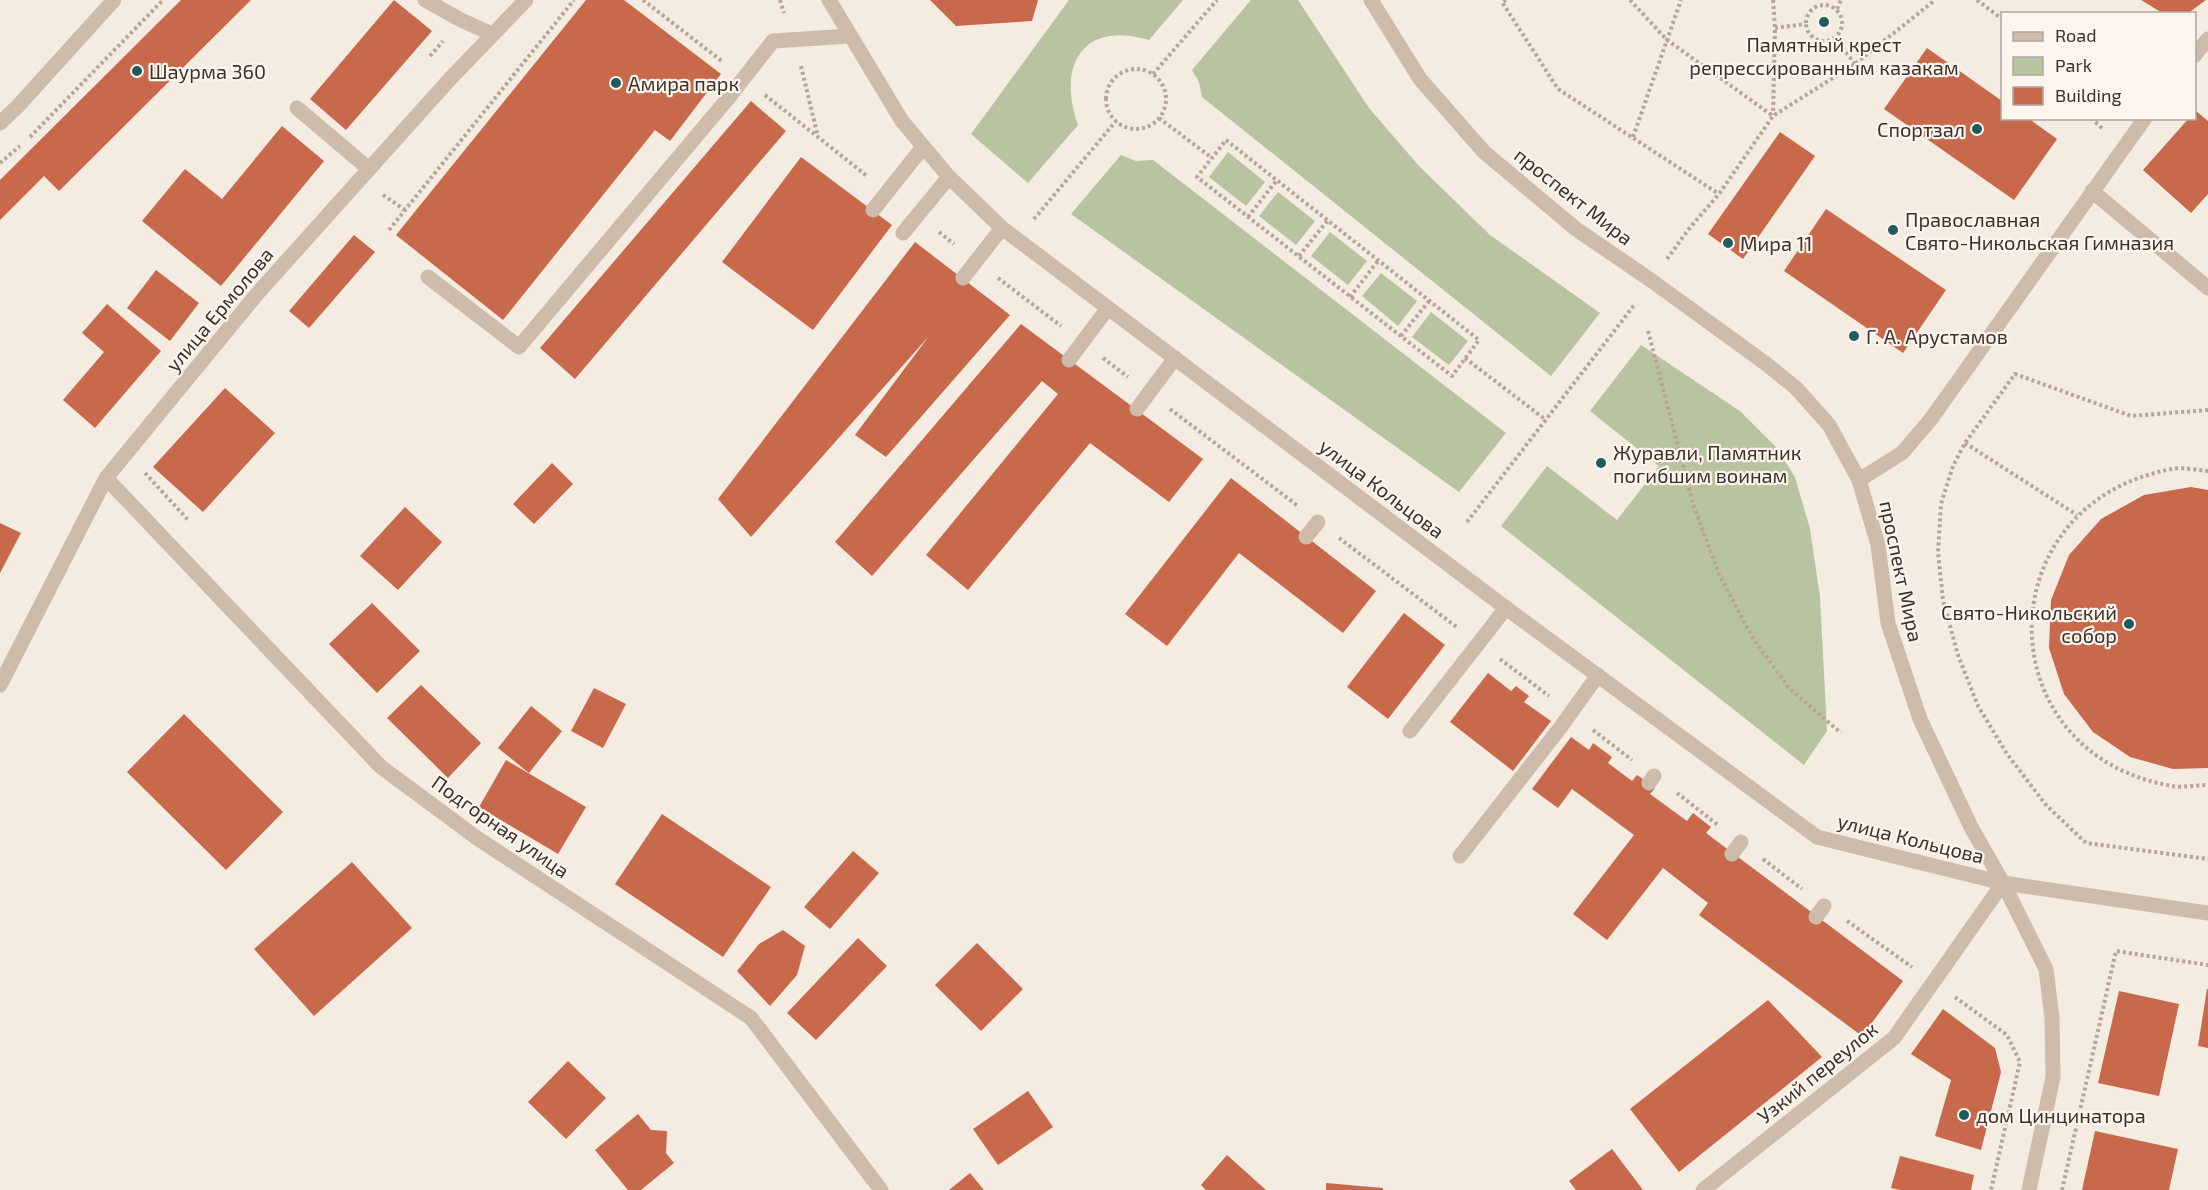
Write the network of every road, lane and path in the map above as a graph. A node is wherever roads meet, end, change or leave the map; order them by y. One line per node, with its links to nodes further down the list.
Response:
1 (114, 0): 35 (street)
2 (163, 0): 39 (path)
3 (425, 0): 21 (street)
4 (526, 0): 21 (street, улица Ермолова)
5 (574, 0): 52 (path)
6 (643, 0): 29 (path)
7 (829, 0): 22 (street, улица Кольцова)
8 (1217, 0): 28 (path)
9 (1371, 0): 79 (street, проспект Мира)
10 (1506, 0): 36 (path)
11 (1630, 0): 25 (path)
12 (1681, 0): 25 (path)
13 (1773, 0): 20 (path)
14 (1842, 0): 17 (path)
15 (1935, 0): 27 (path)
16 (1977, 0): 18 (path)
17 (1837, 9): 19 (path); 23 (path)
18 (2001, 18)
19 (1805, 24): 20 (path); 23 (path)
20 (1775, 28): 31 (path)
21 (492, 34): 40 (street, улица Ермолова)
22 (850, 36): 29 (street); 37 (street, улица Кольцова)
23 (1834, 38): 27 (path)
24 (2208, 39): 26 (street)
25 (1667, 40): 31 (path); 36 (path)
26 (2196, 54)
27 (1855, 64): 31 (path)
28 (1153, 74): 32 (path); 34 (path)
29 (744, 78): 43 (path); 58 (street)
30 (297, 108): 40 (street)
31 (1773, 116): 45 (path)
32 (1159, 118): 34 (path); 38 (path)
33 (2144, 120): 44 (street)
34 (1116, 121): 50 (path)
35 (0, 123)
36 (1633, 138): 45 (path)
37 (923, 147): 41 (street, улица Кольцова); 43 (street)
38 (1212, 158): 42 (path); 48 (path)
39 (0, 163)
40 (369, 169): 78 (street, улица Ермолова)
41 (949, 177): 47 (street); 51 (street, улица Кольцова)
42 (1277, 180): 48 (path); 49 (path)
43 (887, 191): 46 (street)
44 (2092, 191): 60 (street); 79 (street)
45 (1719, 194): 55 (path)
46 (873, 210)
47 (917, 215): 53 (street); 56 (path)
48 (1248, 217): 54 (path)
49 (1328, 220): 54 (path); 57 (path)
50 (1030, 225)
51 (1002, 228): 56 (street); 64 (street, улица Кольцова)
52 (389, 230)
53 (903, 233)
54 (1299, 256): 61 (path)
55 (1667, 260)
56 (976, 261): 59 (street); 67 (path)
57 (1378, 261): 61 (path); 62 (path)
58 (428, 277)
59 (963, 278)
60 (2208, 288)
61 (1350, 297): 66 (path)
62 (1429, 301): 66 (path); 69 (path)
63 (1636, 303): 74 (path)
64 (1108, 308): 67 (street); 68 (street, улица Кольцова)
65 (1648, 332): 91 (path)
66 (1401, 336): 69 (path)
67 (1083, 343): 70 (street); 71 (path)
68 (1175, 358): 71 (street); 85 (street, улица Кольцова)
69 (1465, 358): 74 (path)
70 (1070, 360)
71 (1149, 393): 72 (street); 81 (path)
72 (1137, 409)
73 (2208, 410): 75 (path)
74 (1546, 420): 82 (path)
75 (1965, 443): 80 (path); 94 (path)
76 (139, 466): 83 (path)
77 (2208, 471): 80 (path)
78 (106, 478): 88 (street, улица Ермолова); 99 (street, Подгорная улица)
79 (1859, 480): 95 (street, проспект Мира)
80 (2077, 515): 92 (path)
81 (1318, 522): 84 (street); 86 (path)
82 (1467, 522)
83 (192, 524)
84 (1306, 537)
85 (1506, 608): 86 (street); 87 (street, улица Кольцова)
86 (1479, 643): 89 (path); 90 (street)
87 (1598, 675): 89 (street); 95 (street, улица Кольцова)
88 (0, 685)
89 (1571, 713): 93 (street); 98 (path)
90 (1410, 731)
91 (1841, 733)
92 (2208, 784)
93 (1460, 856)
94 (2208, 859)
95 (2003, 883): 96 (street); 98 (street, Узкий переулок); 102 (street, проспект Мира)
96 (2208, 913)
97 (2208, 965): 103 (path)
98 (1934, 982): 100 (street, Узкий переулок); 101 (path)
99 (881, 1190)
100 (1702, 1190)
101 (1991, 1190)
102 (2029, 1190)
103 (2062, 1190)

